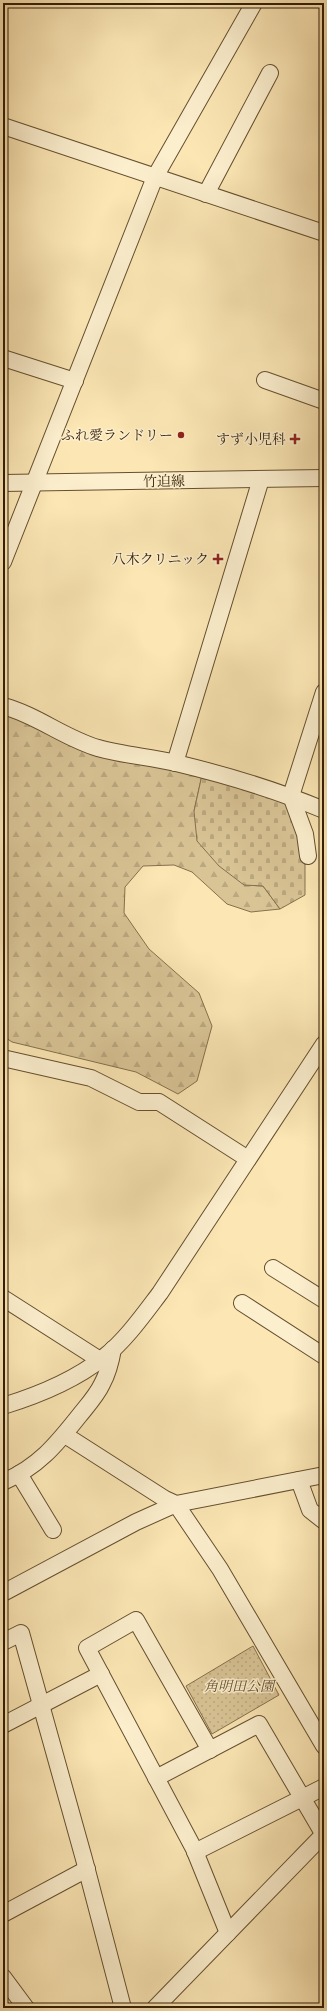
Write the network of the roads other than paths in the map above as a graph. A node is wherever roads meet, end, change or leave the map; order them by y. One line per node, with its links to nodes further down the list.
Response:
1 (254, 3): 4 (street)
2 (270, 73): 5 (street)
3 (3, 126): 4 (street)
4 (156, 177): 5 (street); 9 (street)
5 (206, 194): 6 (street)
6 (324, 232)
7 (3, 358): 9 (street)
8 (265, 380): 10 (street)
9 (75, 381): 13 (street)
10 (324, 401)
11 (324, 478): 12 (street, 竹迫線)
12 (261, 479): 13 (street, 竹迫線); 18 (street)
13 (35, 482): 14 (street, 竹迫線); 15 (street)
14 (3, 483)
15 (3, 562)
16 (324, 692): 19 (street)
17 (3, 706): 18 (street)
18 (175, 763): 19 (street)
19 (291, 796): 20 (street); 21 (street)
20 (324, 810)
21 (308, 856)
22 (324, 1044): 24 (street)
23 (3, 1060): 24 (street)
24 (248, 1159): 29 (street)
25 (273, 1268): 27 (street)
26 (3, 1298): 31 (street)
27 (324, 1300)
28 (242, 1303): 30 (street)
29 (113, 1349): 31 (street); 33 (street)
30 (324, 1356)
31 (100, 1360): 32 (street)
32 (3, 1406)
33 (65, 1435): 34 (street); 38 (street)
34 (19, 1474): 37 (street); 40 (street)
35 (324, 1475): 36 (street)
36 (298, 1480): 38 (street); 39 (street)
37 (3, 1482)
38 (176, 1504): 41 (street); 46 (street)
39 (324, 1521)
40 (53, 1530)
41 (3, 1593)
42 (3, 1642): 44 (street)
43 (101, 1674): 44 (street); 47 (street); 48 (street)
44 (41, 1706): 45 (street); 53 (street)
45 (3, 1725)
46 (324, 1746)
47 (210, 1750): 48 (street); 50 (street)
48 (156, 1778): 52 (street)
49 (324, 1787): 50 (street)
50 (302, 1798): 51 (street); 52 (street)
51 (324, 1834): 55 (street)
52 (195, 1852): 55 (street)
53 (87, 1869): 54 (street); 58 (street)
54 (3, 1914)
55 (228, 1933): 59 (street)
56 (3, 1977): 57 (street)
57 (26, 2008)
58 (123, 2008)
59 (155, 2008)

